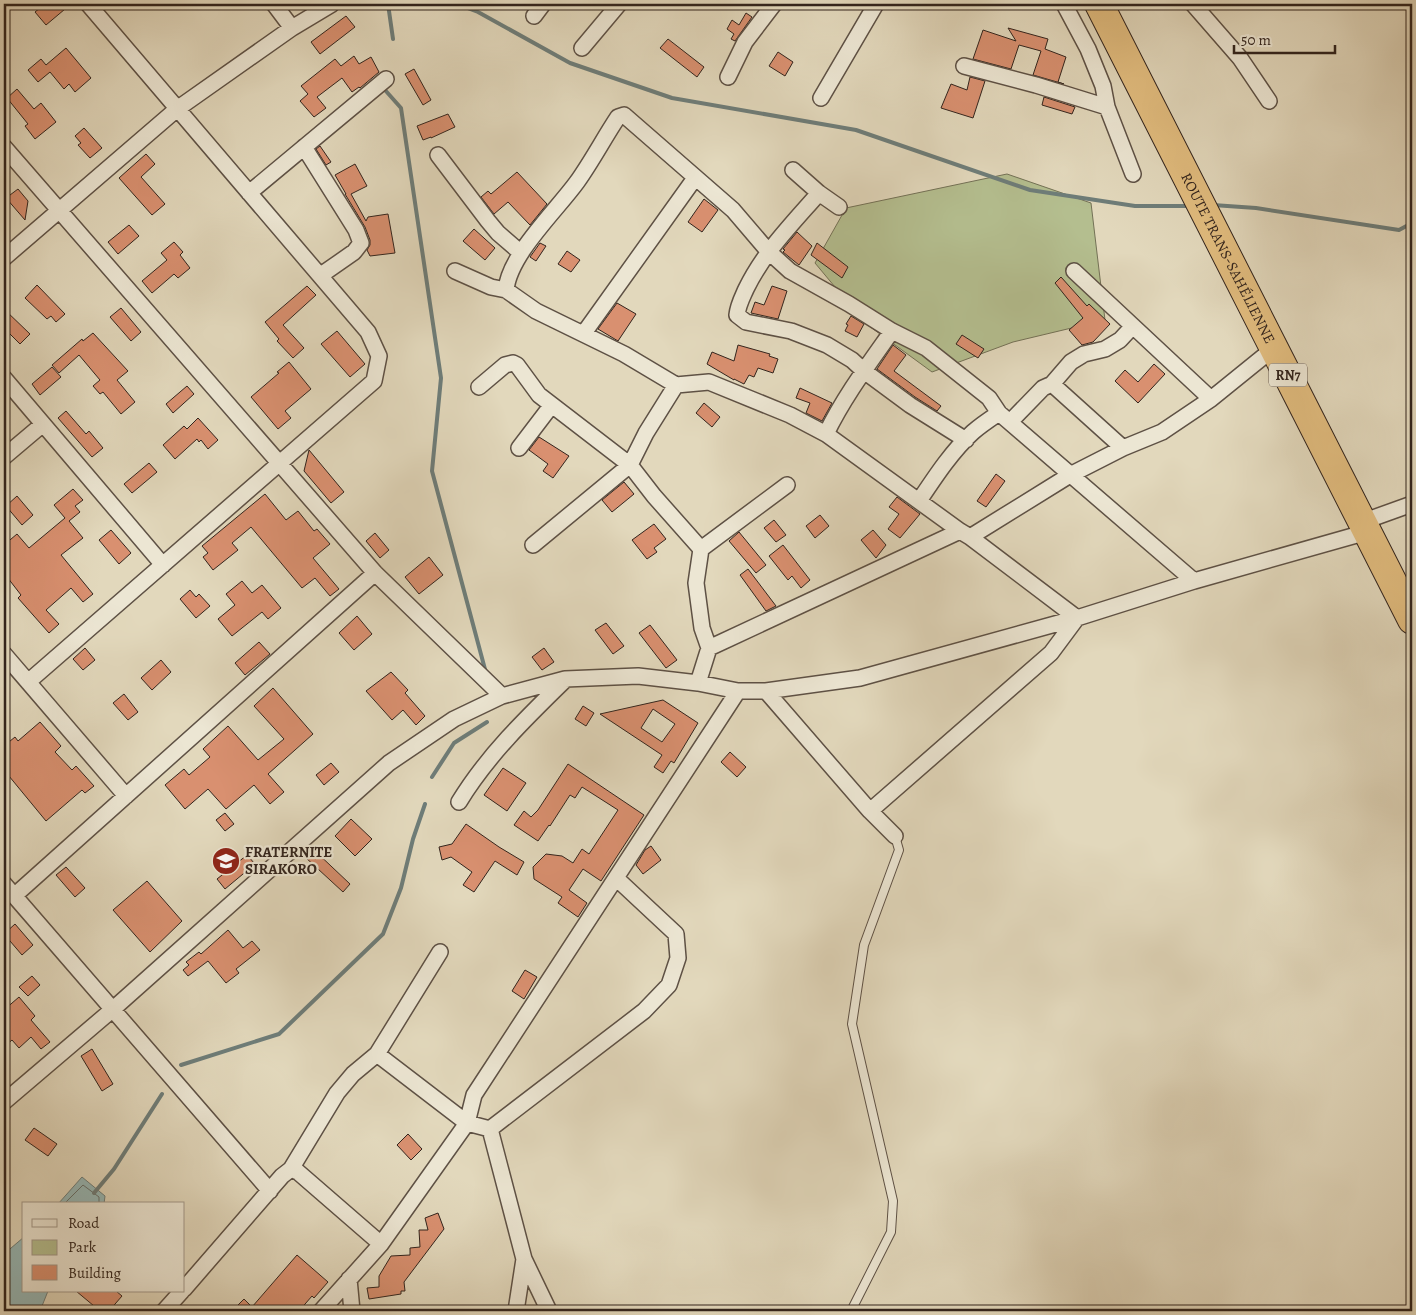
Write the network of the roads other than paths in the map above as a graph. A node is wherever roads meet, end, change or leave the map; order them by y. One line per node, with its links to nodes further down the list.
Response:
1 (88, 4): 18 (street)
2 (274, 4): 10 (street)
3 (332, 4): 10 (street)
4 (619, 4): 11 (street)
5 (774, 4): 13 (street)
6 (876, 4): 15 (street)
7 (1064, 4): 17 (street)
8 (1099, 4): 39 (highway, ROUTE TRANS-SAHÉLIENNE / RN7)
9 (1193, 4): 16 (street)
10 (292, 28): 18 (street)
11 (582, 48)
12 (964, 66): 17 (street)
13 (728, 77)
14 (386, 79): 20 (street)
15 (821, 98)
16 (1269, 101)
17 (1107, 107): 23 (street)
18 (177, 109): 25 (street); 28 (street)
19 (4, 147): 28 (street)
20 (304, 147): 25 (street); 34 (street)
21 (438, 155): 29 (street)
22 (793, 170): 26 (street)
23 (1133, 174)
24 (695, 178): 29 (street); 30 (street); 38 (street)
25 (249, 193): 34 (street)
26 (818, 193): 27 (street); 30 (street)
27 (839, 207)
28 (59, 211): 31 (street); 54 (street)
29 (521, 252): 35 (street)
30 (768, 252): 37 (street); 40 (street)
31 (4, 258)
32 (455, 271): 35 (street)
33 (1074, 271): 36 (street)
34 (321, 275): 54 (street)
35 (506, 290): 38 (street)
36 (1133, 326): 42 (street); 45 (street)
37 (892, 331): 40 (street); 47 (street)
38 (584, 333): 43 (street)
39 (1274, 348): 45 (street); 60 (highway, ROUTE TRANS-SAHÉLIENNE / RN7)
40 (864, 371): 49 (street); 50 (street)
41 (4, 378): 48 (street)
42 (1052, 384): 47 (street); 52 (street)
43 (676, 385): 49 (street); 55 (street)
44 (479, 387): 46 (street)
45 (1211, 399): 52 (street)
46 (552, 406): 51 (street); 55 (street)
47 (1004, 418): 50 (street); 56 (street)
48 (43, 424): 53 (street); 64 (street)
49 (826, 434): 58 (street)
50 (966, 440): 58 (street)
51 (519, 448)
52 (1123, 448): 56 (street)
53 (4, 457)
54 (279, 463): 64 (street); 65 (street)
55 (630, 465): 62 (street); 63 (street)
56 (1070, 475): 61 (street); 66 (street)
57 (787, 485): 63 (street)
58 (919, 501): 61 (street)
59 (1412, 504): 60 (street)
60 (1365, 527): 66 (street); 68 (highway, ROUTE TRANS-SAHÉLIENNE / RN7)
61 (965, 534): 67 (street); 69 (street)
62 (533, 545)
63 (701, 548): 69 (street)
64 (162, 565): 72 (street)
65 (375, 573): 76 (street); 77 (street)
66 (1194, 581): 67 (street)
67 (1077, 618): 75 (street); 79 (street)
68 (1412, 620)
69 (710, 648): 73 (street)
70 (4, 654): 72 (street)
71 (565, 680): 73 (street); 76 (street); 78 (street)
72 (28, 682): 77 (street)
73 (698, 683): 74 (street)
74 (738, 691): 75 (street); 81 (street)
75 (766, 691): 79 (street)
76 (502, 696): 85 (street)
77 (126, 796): 83 (street)
78 (459, 802)
79 (870, 811): 80 (street)
80 (895, 836): 102 (lane)
81 (616, 878): 88 (street); 89 (street)
82 (4, 884): 83 (street)
83 (14, 896): 85 (street)
84 (440, 952): 86 (street)
85 (112, 1010): 87 (street); 91 (street)
86 (377, 1054): 88 (street); 90 (street)
87 (4, 1102)
88 (467, 1123): 89 (street); 92 (street)
89 (490, 1129): 93 (street)
90 (291, 1169): 91 (street); 92 (street)
91 (270, 1190): 95 (street)
92 (381, 1244): 94 (street)
93 (524, 1259): 100 (street); 101 (street)
94 (350, 1279): 98 (street); 99 (street)
95 (185, 1288)
96 (181, 1292): 97 (street)
97 (164, 1311)
98 (321, 1311)
99 (352, 1311)
100 (516, 1311)
101 (549, 1311)
102 (851, 1311)

